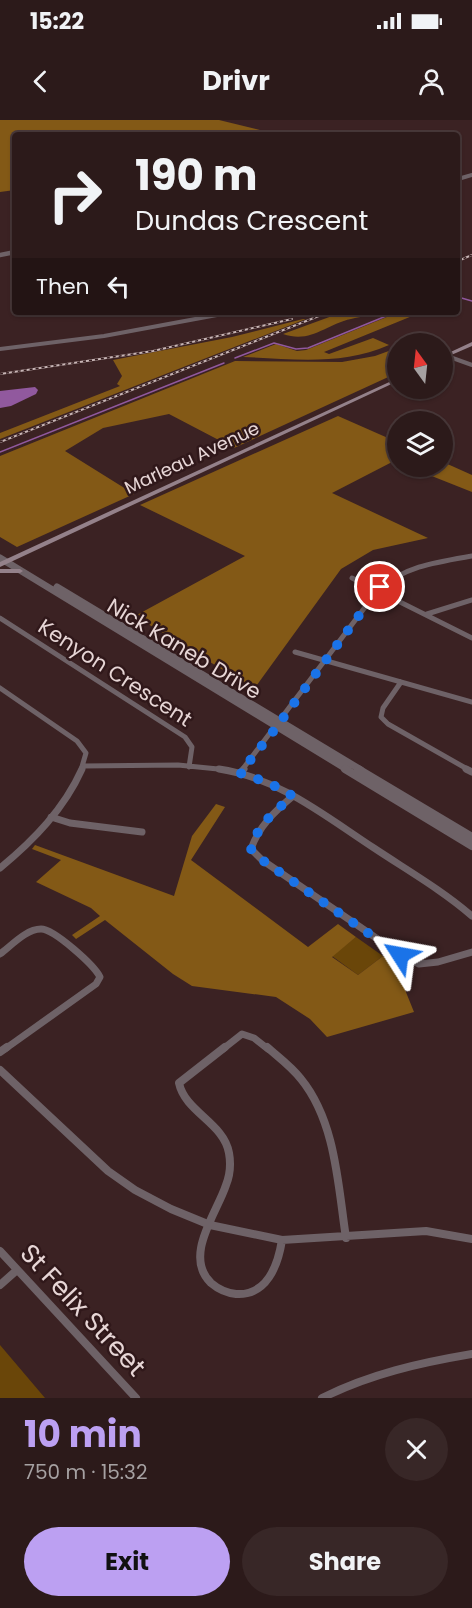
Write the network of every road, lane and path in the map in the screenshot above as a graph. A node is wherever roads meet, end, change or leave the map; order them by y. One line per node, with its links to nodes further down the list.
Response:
1 (217, 315): 3 (street)
2 (472, 344): 4 (main road)
3 (0, 349)
4 (453, 353)
5 (453, 359): 6 (street)
6 (472, 365)
7 (387, 384): 10 (main road, Marleau Avenue)
8 (0, 553): 10 (street, Nick Kaneb Drive)
9 (472, 556): 14 (street)
10 (4, 561): 12 (street, Nick Kaneb Drive); 24 (street, Nick Kaneb Drive)
11 (0, 571): 12 (main road)
12 (20, 571): 24 (street, Nick Kaneb Drive)
13 (352, 578): 14 (street)
14 (378, 590): 16 (street); 20 (street)
15 (472, 600): 16 (street)
16 (426, 615): 18 (street)
17 (0, 618): 26 (street, Kenyon Crescent)
18 (472, 638)
19 (296, 652): 20 (street)
20 (326, 660): 21 (street); 24 (street)
21 (401, 682): 23 (street); 27 (street)
22 (0, 688): 25 (street)
23 (472, 702)
24 (278, 724): 28 (street); 32 (street, Nick Kaneb Drive); 33 (street, Nick Kaneb Drive)
25 (82, 766): 26 (street); 30 (street)
26 (189, 767): 28 (street)
27 (472, 772)
28 (240, 773): 29 (street)
29 (293, 796): 35 (street); 36 (street)
30 (51, 818): 31 (street); 34 (street)
31 (142, 832)
32 (472, 837)
33 (472, 846)
34 (0, 868)
35 (472, 916)
36 (472, 952)
37 (0, 954): 38 (street)
38 (0, 1052)
39 (0, 1071): 40 (street)
40 (210, 1225): 41 (street); 43 (street); 43 (street)
41 (346, 1238): 42 (street); 43 (street)
42 (472, 1239)
43 (282, 1240)
44 (0, 1251): 45 (street, St Felix Street)
45 (17, 1270): 46 (street); 48 (street, St Felix Street)
46 (0, 1285)
47 (472, 1354): 49 (street)
48 (135, 1398)
49 (322, 1398)

